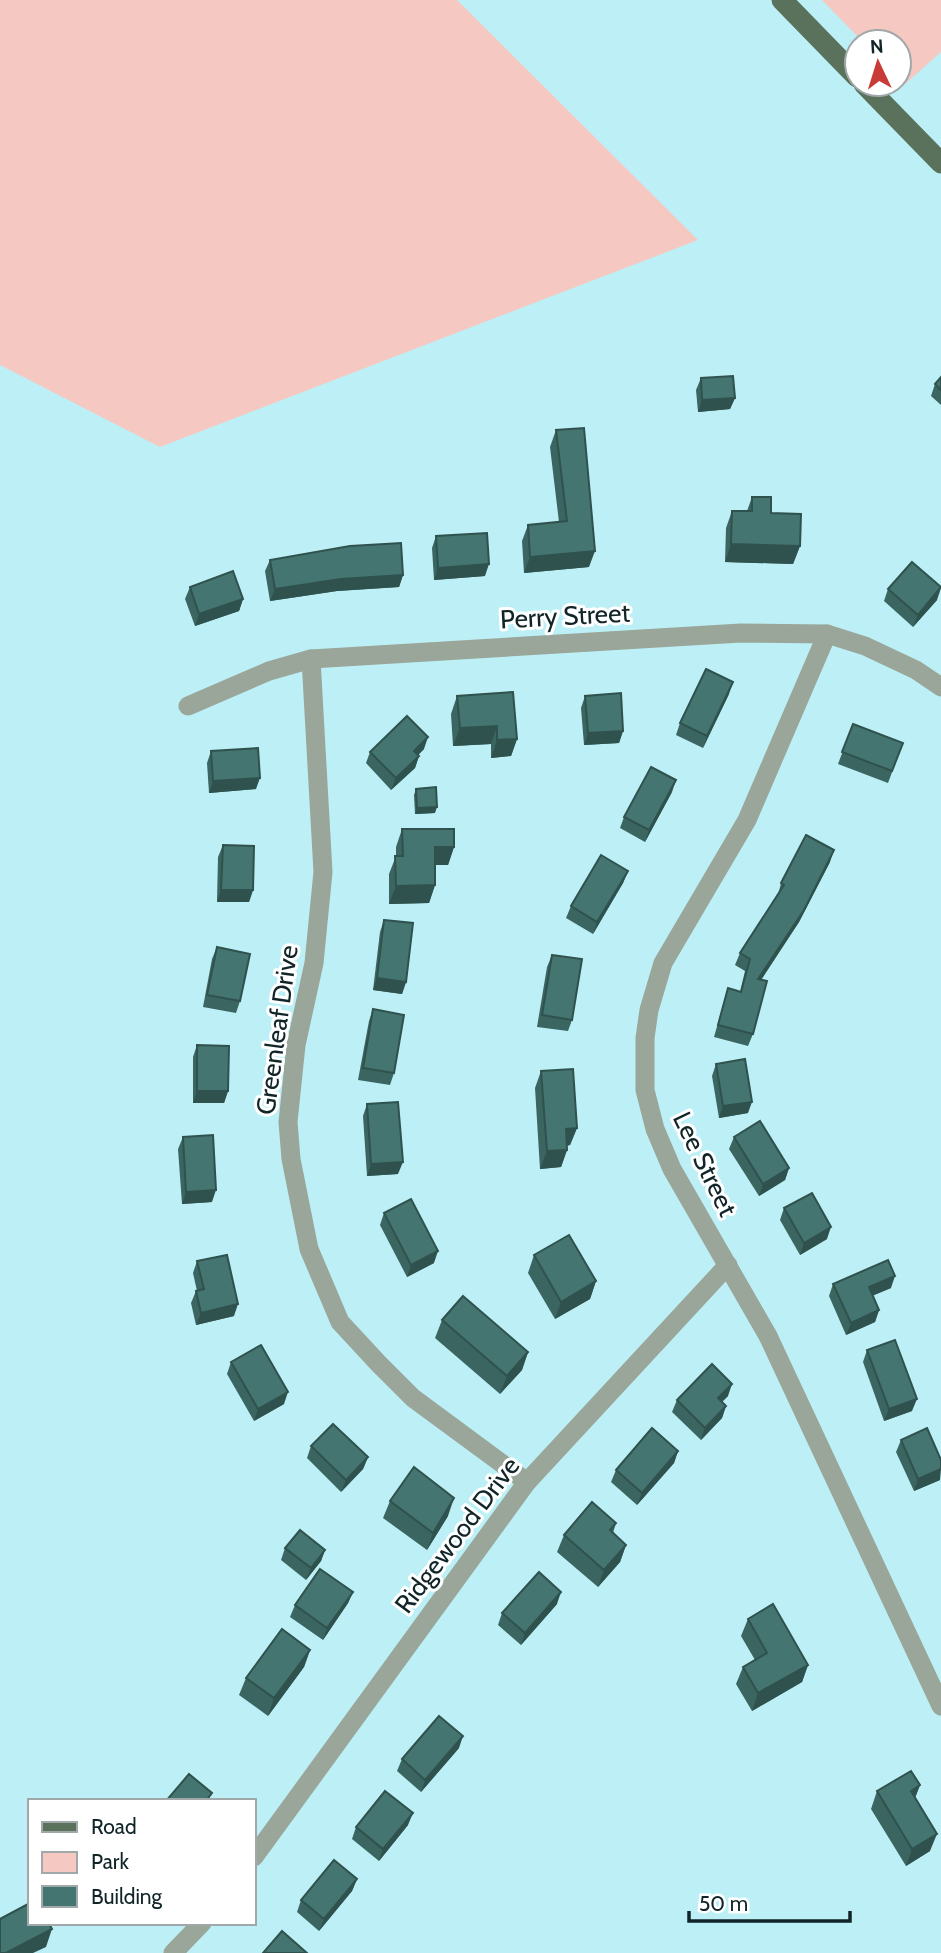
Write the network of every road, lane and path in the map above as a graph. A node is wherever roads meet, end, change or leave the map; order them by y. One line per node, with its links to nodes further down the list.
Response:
1 (782, 0): 2 (main road)
2 (843, 63)
3 (878, 98): 4 (main road)
4 (941, 163)
5 (827, 634): 6 (street, Perry Street); 7 (street, Perry Street); 9 (street, Lee Street)
6 (312, 659): 8 (street, Perry Street); 10 (street, Greenleaf Drive)
7 (941, 687)
8 (188, 706)
9 (728, 1265): 10 (street, Ridgewood Drive); 11 (street, Lee Street)
10 (527, 1482): 12 (street, Ridgewood Drive)
11 (941, 1706)
12 (256, 1854)
13 (200, 1925): 14 (street)
14 (173, 1953)

